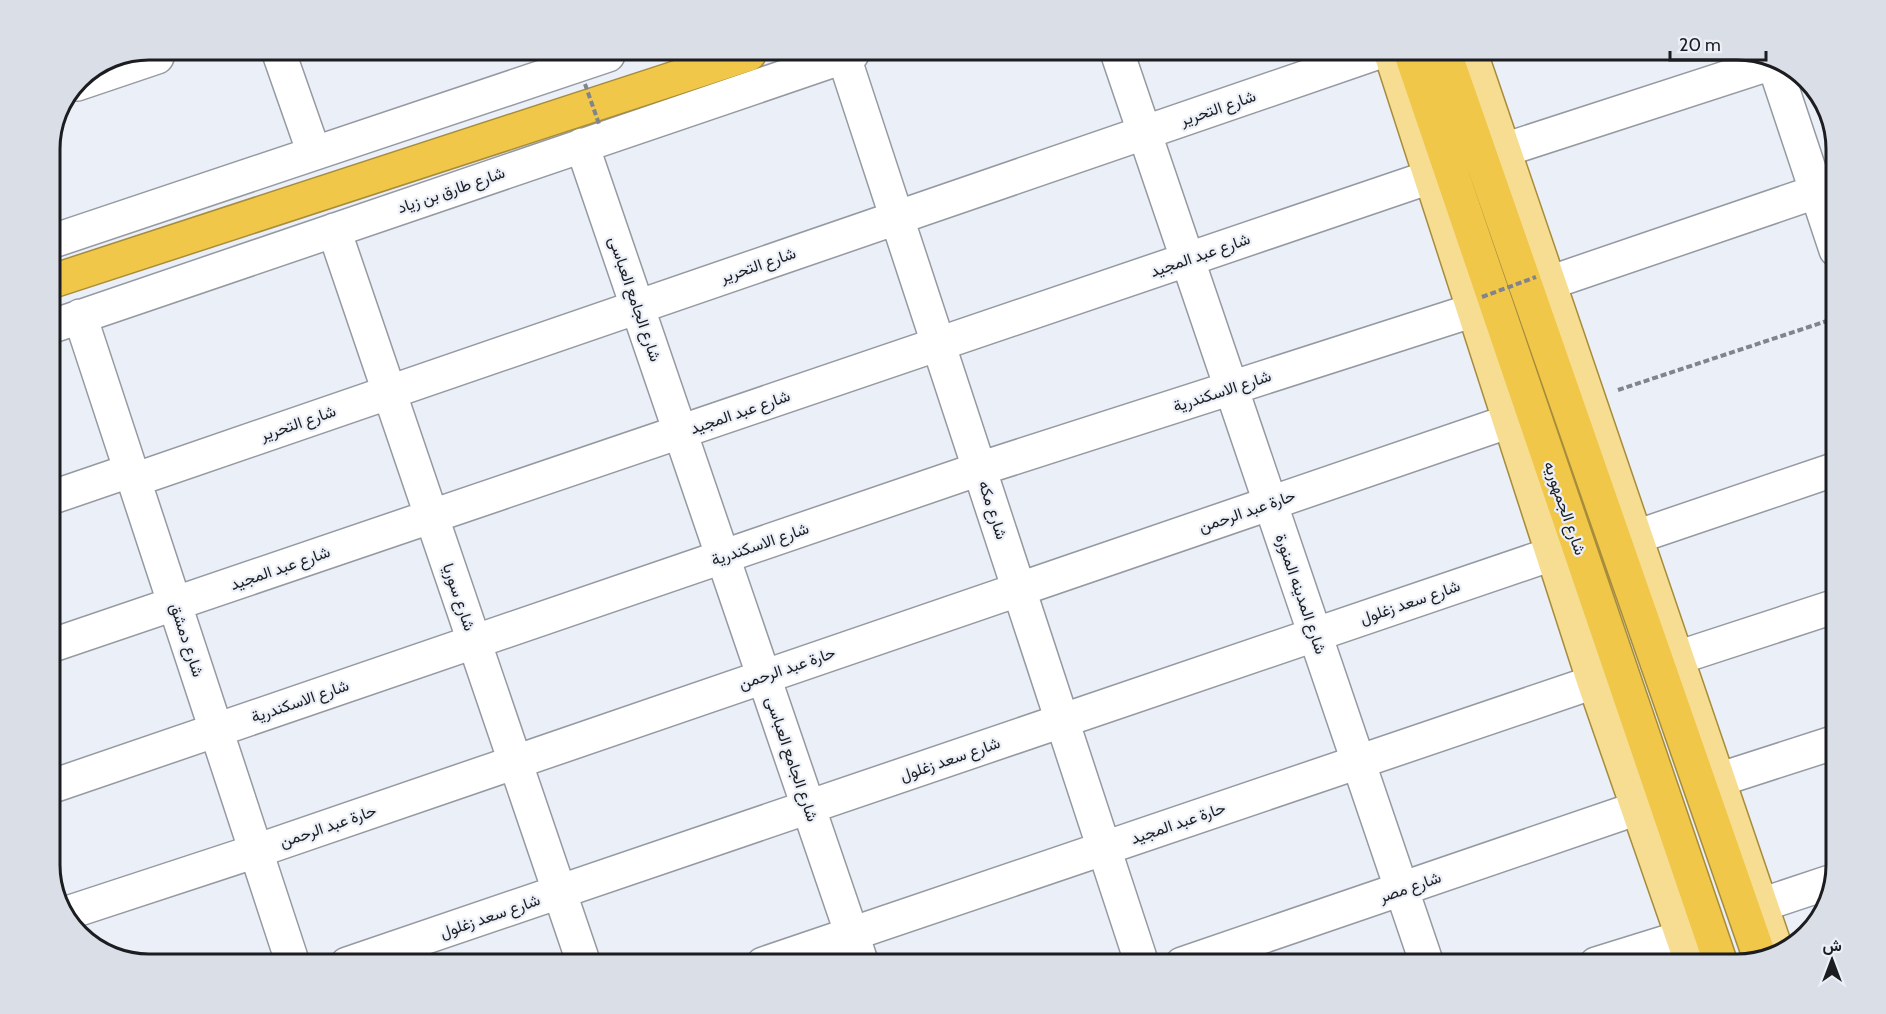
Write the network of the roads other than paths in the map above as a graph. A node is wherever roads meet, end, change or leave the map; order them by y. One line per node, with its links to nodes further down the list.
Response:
1 (148, 60): 16 (street)
2 (281, 60): 20 (street)
3 (595, 60): 14 (street)
4 (731, 60): 28 (highway)
5 (832, 60): 18 (street, شارع طارق بن زياد)
6 (850, 60): 24 (street, شارع مكه)
7 (1120, 60): 17 (street, شارع المدينه المنورة)
8 (1356, 60): 17 (street, شارع التحرير)
9 (1393, 60): 21 (main road, شارع الجمهوريه)
10 (1413, 60): 84 (highway, شارع الجمهوريه)
11 (1447, 60): 75 (highway)
12 (1473, 60): 19 (main road)
13 (1763, 64): 19 (street)
14 (569, 70): 20 (street)
15 (1779, 71): 22 (street)
16 (97, 77)
17 (1144, 133): 24 (street, شارع التحرير); 27 (street, شارع المدينه المنورة)
18 (591, 135): 25 (street, شارع طارق بن زياد); 31 (street, شارع الجامع العباسى)
19 (1504, 150): 29 (main road)
20 (314, 153): 26 (street)
21 (1430, 177): 27 (street, شارع عبد المجيد); 30 (main road, شارع الجمهوريه)
22 (1826, 187)
23 (1826, 189): 29 (street)
24 (897, 218): 31 (street, شارع التحرير); 33 (street, شارع مكه)
25 (334, 230): 32 (street, شارع طارق بن زياد); 35 (street, شارع سوريا)
26 (60, 232)
27 (1187, 259): 33 (street, شارع عبد المجيد); 34 (street, شارع المدينه المنورة)
28 (60, 279)
29 (1543, 280): 44 (main road)
30 (1478, 303): 34 (street, شارع الاسكندرية); 36 (main road, شارع الجمهوريه)
31 (638, 307): 35 (street, شارع التحرير); 37 (street, شارع الجامع العباسى)
32 (65, 322): 40 (street, شارع دمشق)
33 (938, 344): 37 (street, شارع عبد المجيد); 38 (street, شارع مكه)
34 (1231, 388): 38 (street, شارع الاسكندرية); 42 (street, شارع المدينه المنورة)
35 (388, 392): 40 (street, شارع التحرير); 43 (street, شارع سوريا)
36 (1510, 421): 42 (street, حارة عبد الرحمن); 45 (main road, شارع الجمهوريه)
37 (680, 432): 43 (street, شارع عبد المجيد); 46 (street, شارع الجامع العباسى)
38 (980, 469): 46 (street, شارع الاسكندرية); 47 (street, شارع مكه)
39 (1826, 472): 44 (street)
40 (133, 475): 41 (street, شارع التحرير); 48 (street, شارع دمشق)
41 (60, 495)
42 (1270, 503): 47 (street, حارة عبد الرحمن); 50 (street, شارع المدينه المنورة)
43 (431, 517): 48 (street, شارع عبد المجيد); 51 (street, شارع سوريا)
44 (1636, 537): 53 (main road)
45 (1552, 554): 50 (street, شارع سعد زغلول); 55 (main road, شارع الجمهوريه)
46 (722, 556): 51 (street, شارع الاسكندرية); 54 (street, شارع الجامع العباسى)
47 (1019, 589): 54 (street, حارة عبد الرحمن); 56 (street, شارع مكه)
48 (175, 604): 52 (street, شارع عبد المجيد); 57 (street, شارع دمشق)
49 (1826, 609): 53 (street)
50 (1315, 635): 56 (street, شارع سعد زغلول); 60 (street, شارع المدينه المنورة)
51 (474, 642): 57 (street, شارع الاسكندرية); 59 (street, شارع سوريا)
52 (60, 643)
53 (1677, 658): 61 (main road)
54 (764, 676): 59 (street, حارة عبد الرحمن); 63 (street, شارع الجامع العباسى)
55 (1594, 682): 60 (street, حارة عبد المجيد); 64 (main road, شارع الجمهوريه)
56 (1062, 721): 63 (street, شارع سعد زغلول); 65 (street, شارع مكه)
57 (216, 730): 62 (street, شارع الاسكندرية); 66 (street, شارع دمشق)
58 (1826, 745): 61 (street)
59 (514, 762): 66 (street, حارة عبد الرحمن); 69 (street, شارع سوريا)
60 (1358, 762): 65 (street, حارة عبد المجيد); 68 (street, شارع المدينه المنورة)
61 (1718, 780): 70 (main road)
62 (60, 784)
63 (808, 807): 69 (street, شارع سعد زغلول); 73 (street, شارع الجامع العباسى)
64 (1638, 808): 68 (street, شارع مصر); 74 (main road, شارع الجمهوريه)
65 (1104, 849): 73 (street, حارة عبد المجيد); 80 (street, شارع مكه)
66 (256, 851): 71 (street, حارة عبد الرحمن); 76 (street, شارع دمشق)
67 (1824, 884): 70 (street)
68 (1401, 890): 81 (street, شارع مصر); 82 (street, شارع المدينه المنورة)
69 (559, 892): 77 (street, شارع سعد زغلول); 78 (street, شارع سوريا)
70 (1761, 905): 72 (main road)
71 (73, 911)
72 (1775, 945)
73 (857, 949): 79 (street, حارة عبد المجيد)
74 (1687, 950): 83 (street)
75 (1758, 951)
76 (290, 954)
77 (376, 954)
78 (581, 954)
79 (826, 954)
80 (1139, 954)
81 (1212, 954)
82 (1423, 954)
83 (1661, 954)
84 (1718, 954)

